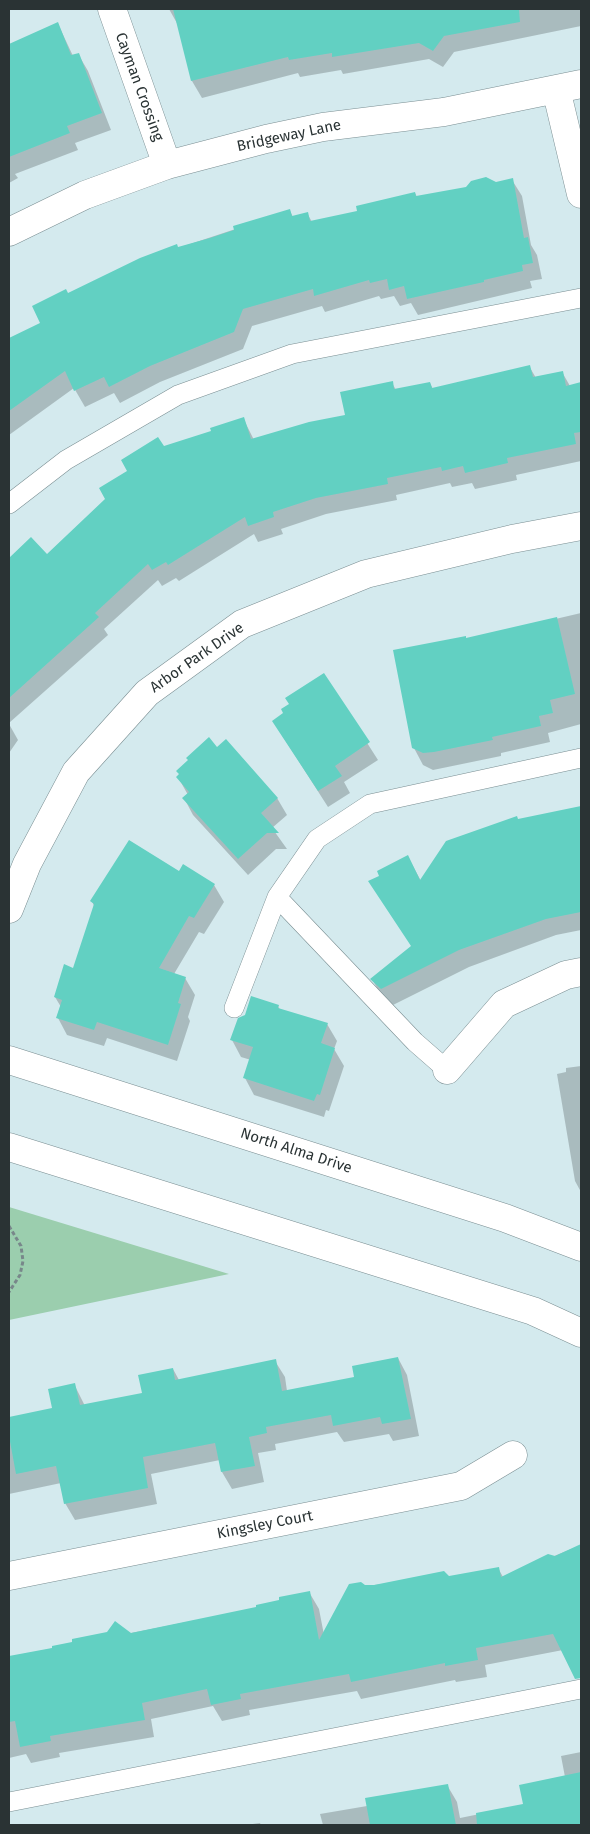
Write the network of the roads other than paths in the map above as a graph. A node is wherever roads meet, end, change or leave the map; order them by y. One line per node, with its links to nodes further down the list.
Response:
1 (112, 9): 3 (street, Cayman Crossing)
2 (569, 86): 3 (street, Bridgeway Lane); 4 (street)
3 (167, 165): 5 (street, Bridgeway Lane)
4 (581, 194)
5 (9, 232)
6 (581, 298): 7 (lane)
7 (9, 504)
8 (581, 526): 11 (street, Arbor Park Drive)
9 (581, 758): 10 (lane)
10 (277, 897): 13 (lane); 15 (lane)
11 (9, 909)
12 (581, 972): 15 (street)
13 (234, 1008)
14 (9, 1060): 17 (street, North Alma Drive)
15 (447, 1070)
16 (9, 1147): 18 (street)
17 (581, 1248)
18 (581, 1333)
19 (513, 1455): 20 (street, Kingsley Court)
20 (9, 1576)
21 (581, 1688): 22 (lane)
22 (9, 1802)

